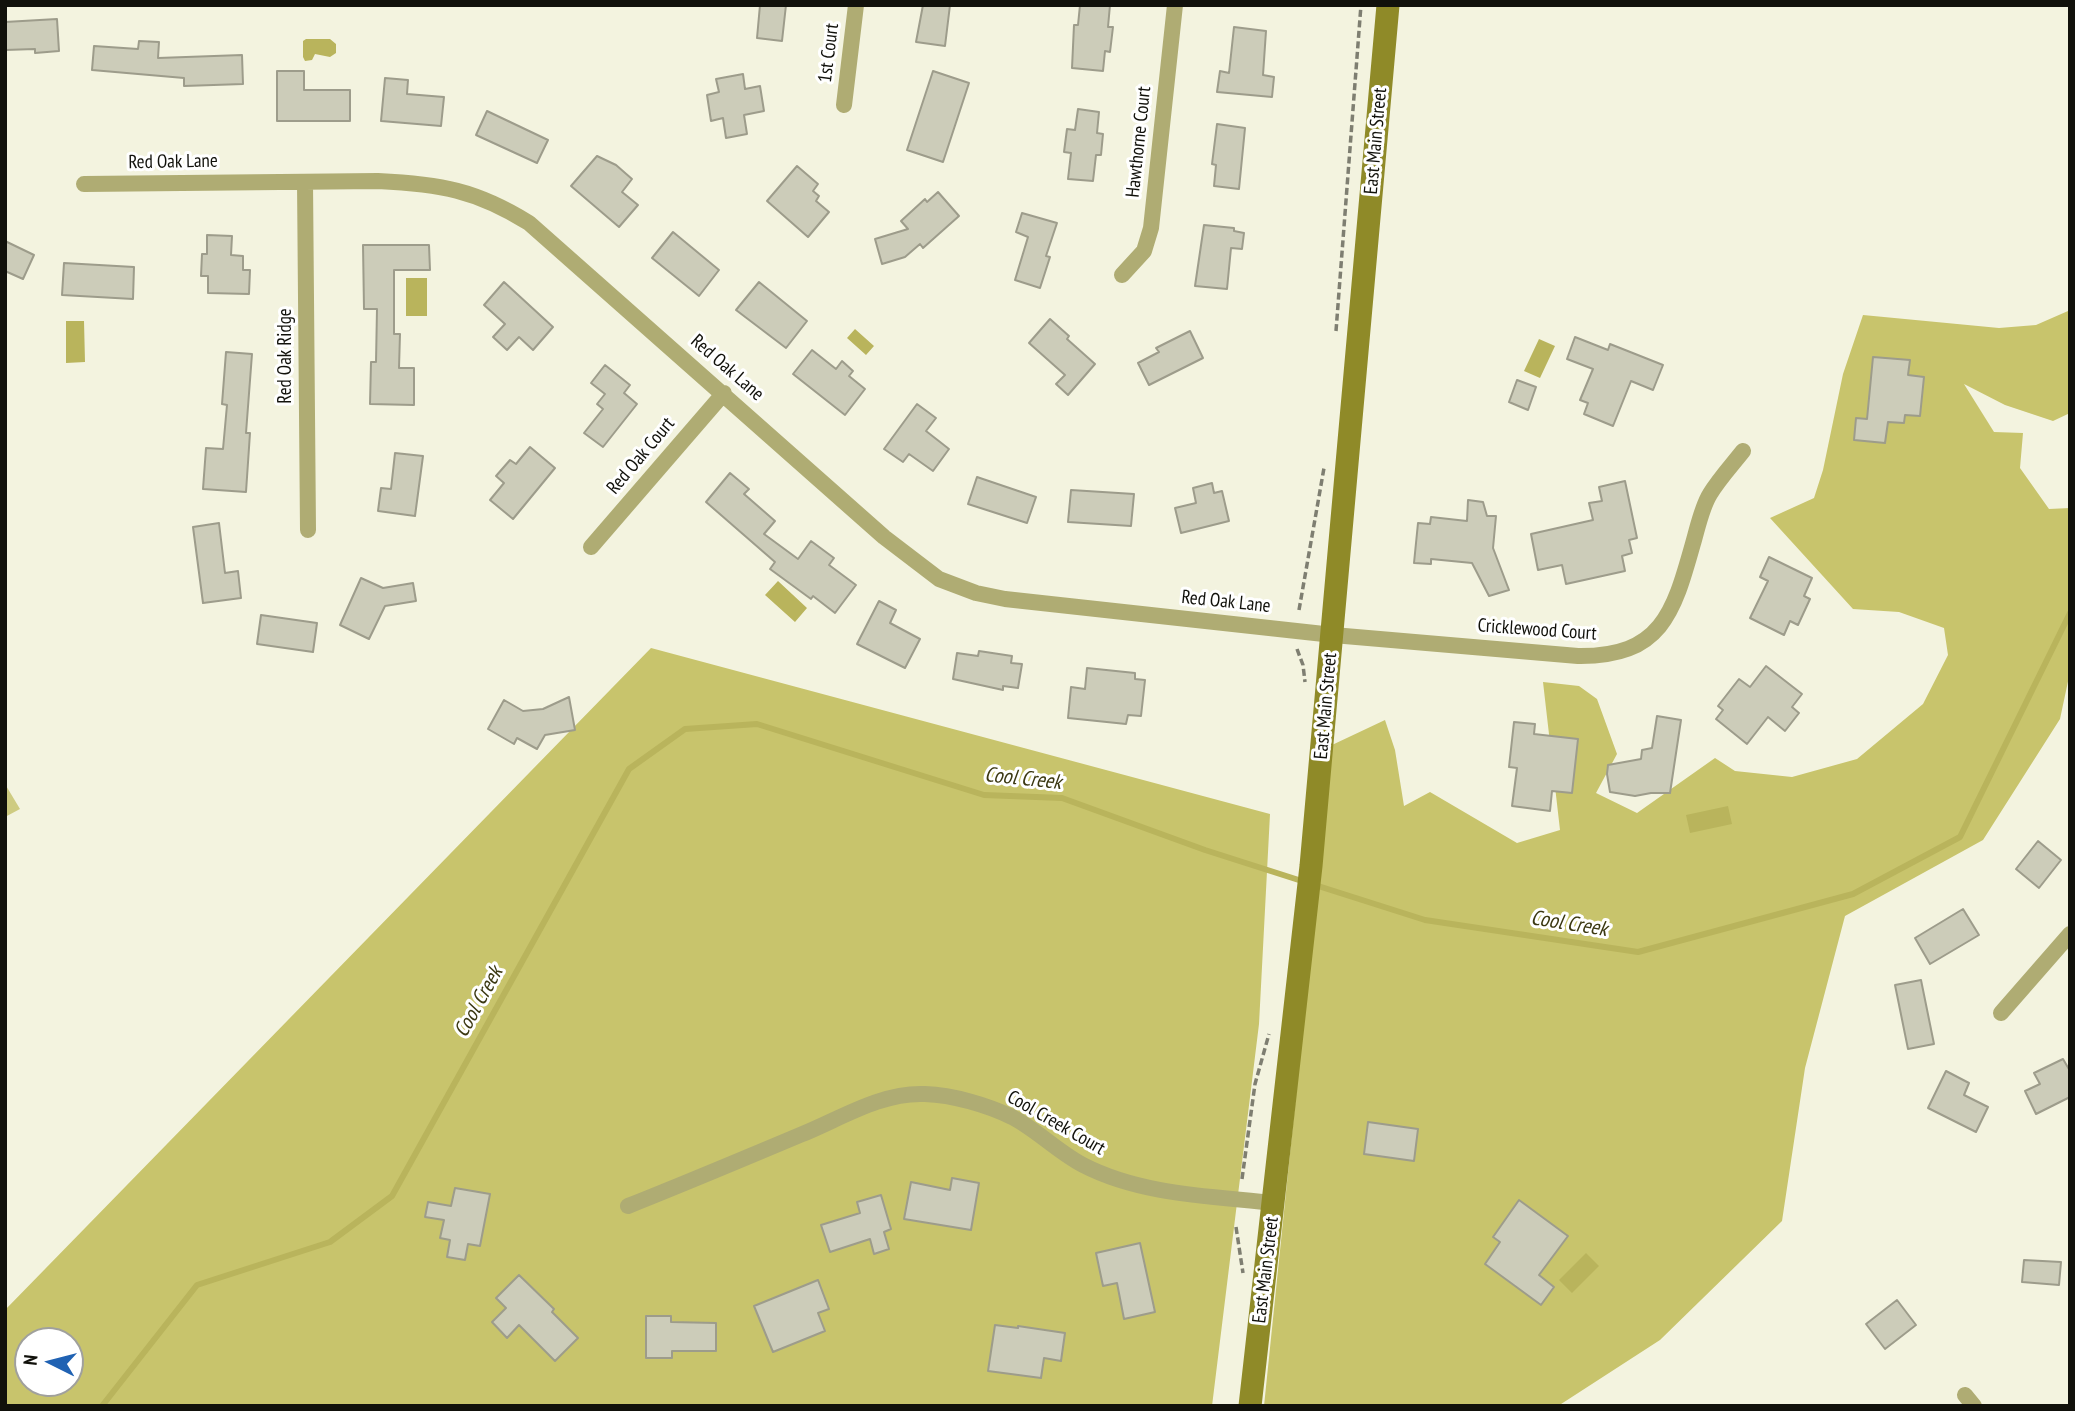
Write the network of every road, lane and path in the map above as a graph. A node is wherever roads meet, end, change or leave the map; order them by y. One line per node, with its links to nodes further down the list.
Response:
1 (856, 5): 5 (street, 1st Court)
2 (1175, 5): 8 (street, Hawthorne Court)
3 (1361, 5): 9 (path)
4 (1388, 5): 16 (main road, East Main Street)
5 (844, 105)
6 (305, 182): 7 (street, Red Oak Lane); 10 (street, Red Oak Lane); 13 (street, Red Oak Ridge)
7 (84, 184)
8 (1122, 275)
9 (1335, 335)
10 (724, 393): 14 (street, Red Oak Court); 16 (street, Red Oak Lane)
11 (1743, 451): 16 (street, Cricklewood Court)
12 (1324, 468): 15 (path)
13 (308, 530)
14 (591, 547)
15 (1299, 610)
16 (1333, 635): 21 (main road, East Main Street)
17 (2070, 934): 18 (street)
18 (2001, 1013)
19 (1272, 1022): 20 (path)
20 (1242, 1179)
21 (1274, 1203): 22 (street, Cool Creek Court); 23 (main road, East Main Street)
22 (628, 1206)
23 (1250, 1406)

